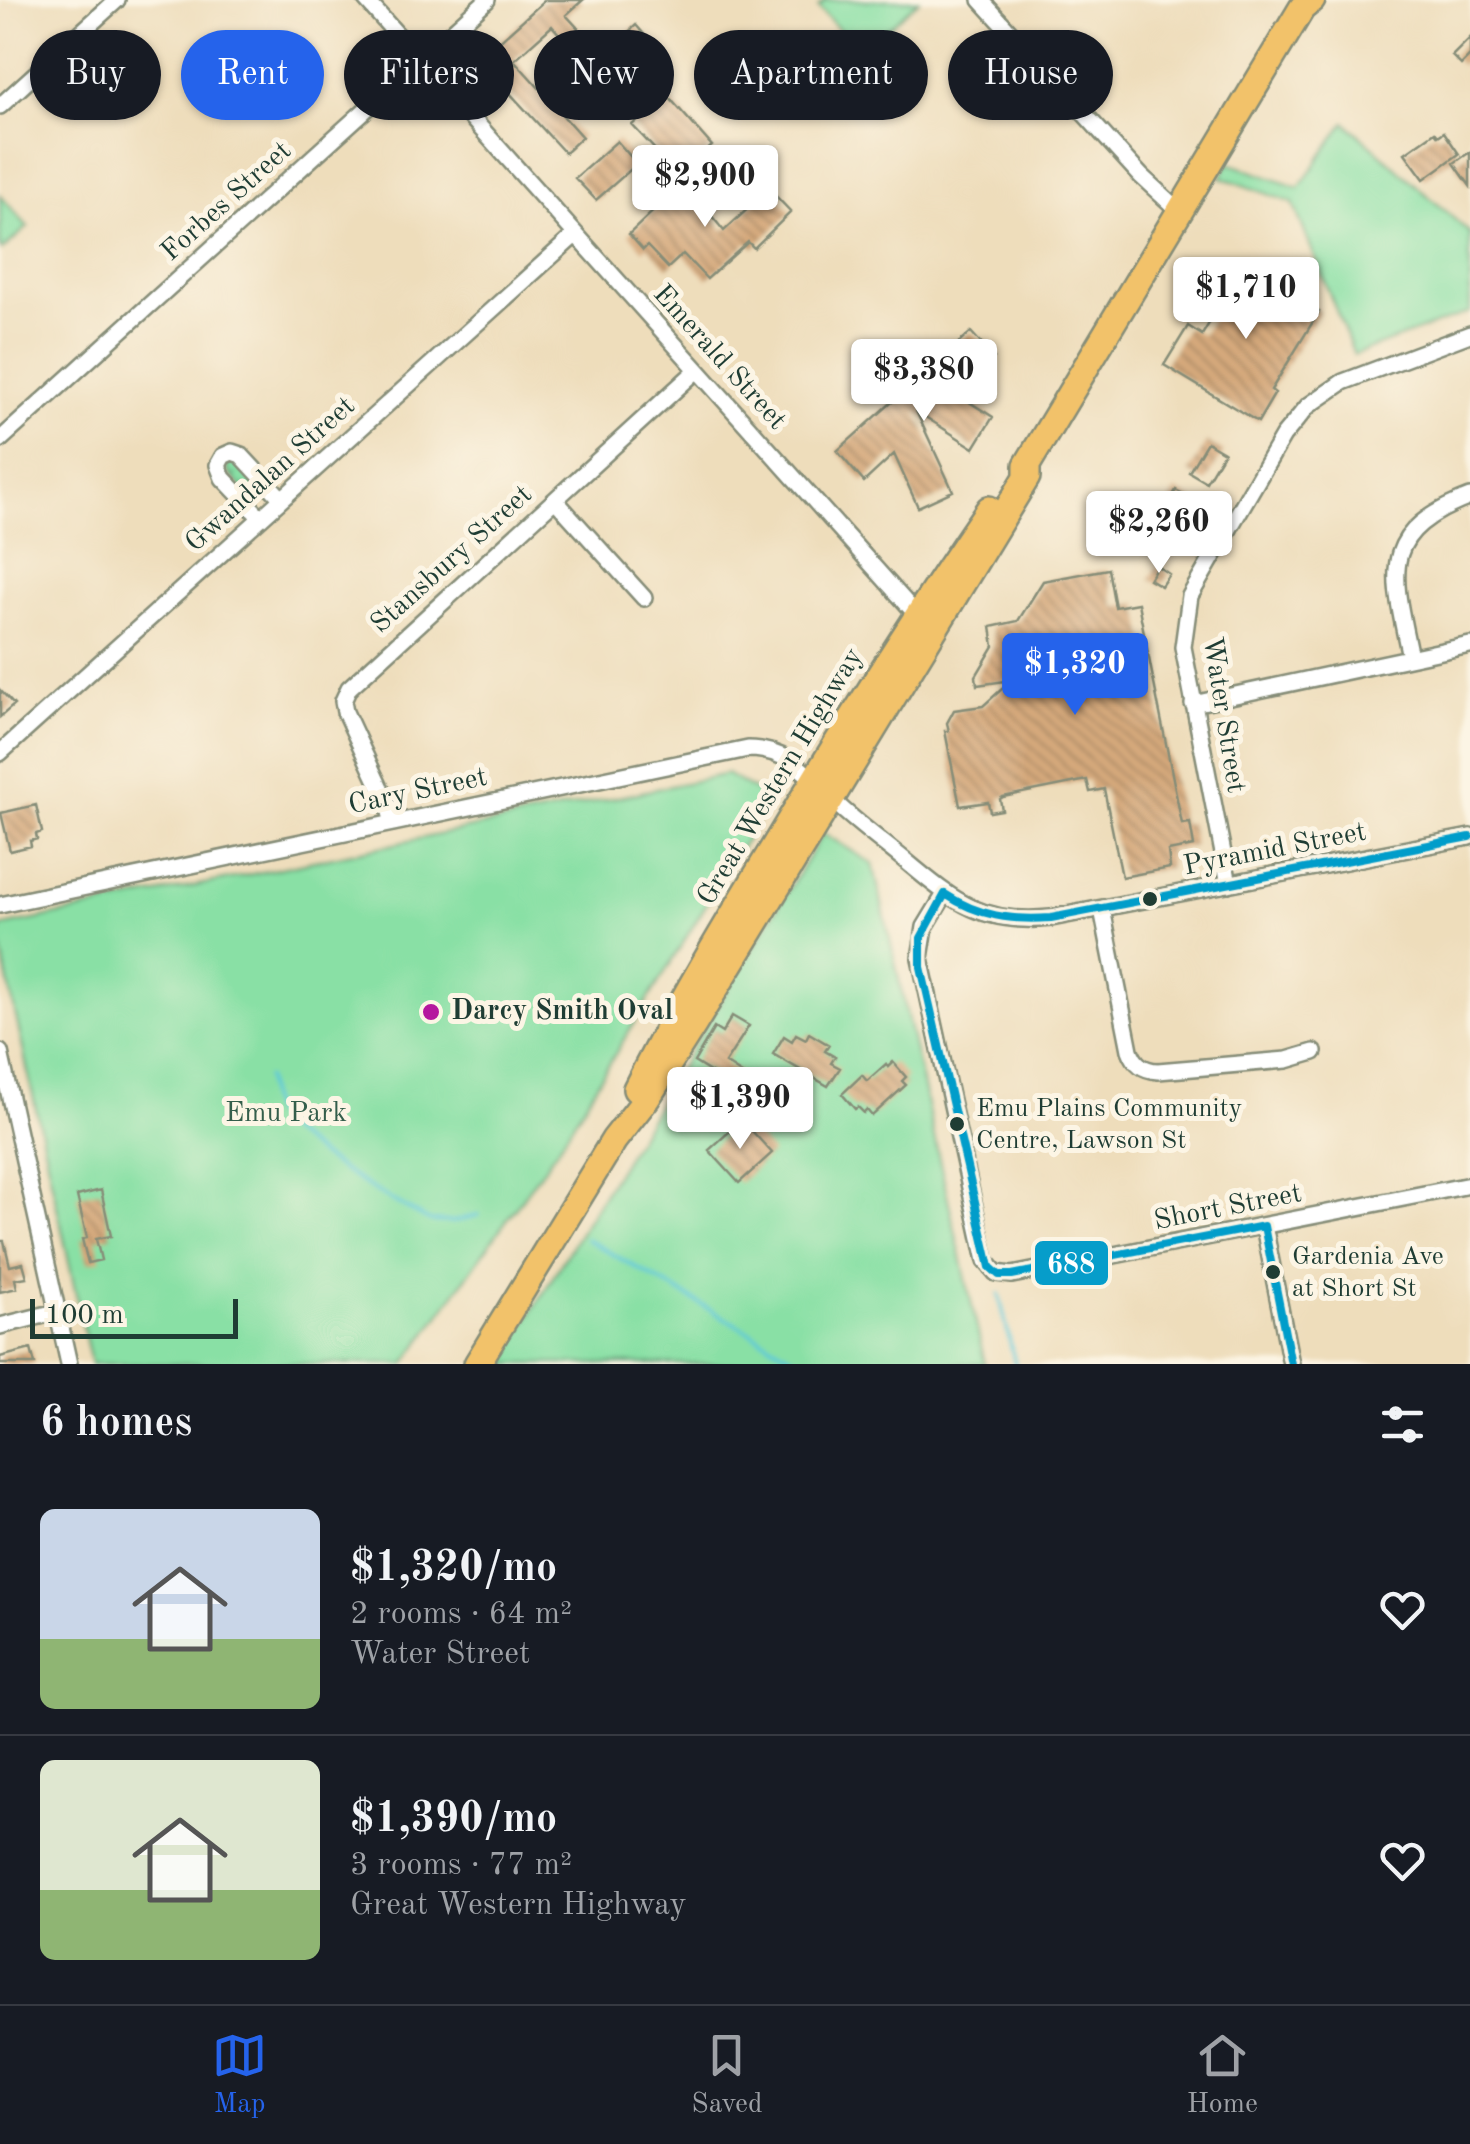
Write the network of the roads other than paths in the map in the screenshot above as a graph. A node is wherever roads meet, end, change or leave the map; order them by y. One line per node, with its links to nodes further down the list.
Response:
1 (117, 0): 8 (street)
2 (366, 0): 6 (street, Emerald Street)
3 (486, 0): 7 (street, Forbes Street)
4 (981, 0): 11 (street)
5 (1306, 3): 11 (highway, Great Western Highway)
6 (393, 30)
7 (453, 30)
8 (0, 106)
9 (354, 120): 15 (street, Forbes Street)
10 (473, 120): 12 (street, Emerald Street)
11 (1179, 211): 16 (highway, Great Western Highway)
12 (575, 234): 14 (street, Emerald Street); 18 (street, Gwandalan Street)
13 (1470, 334): 25 (street, Water Street)
14 (697, 370): 19 (street, Stansbury Street); 22 (street, Emerald Street)
15 (0, 440)
16 (1027, 464): 22 (highway, Great Western Highway); 27 (highway, Great Western Highway)
17 (1470, 497): 24 (street)
18 (282, 498): 20 (street, Gwandalan Street); 20 (street)
19 (556, 500): 21 (street); 28 (street, Stansbury Street)
20 (260, 518): 26 (street, Gwandalan Street)
21 (644, 598)
22 (916, 614): 27 (highway, Great Western Highway)
23 (1470, 645): 24 (street)
24 (1410, 657): 25 (street)
25 (1192, 704): 30 (street, Water Street)
26 (0, 753)
27 (823, 788): 28 (street, Cary Street); 31 (street, Pyramid Street); 41 (highway, Great Western Highway)
28 (393, 823): 32 (street, Cary Street)
29 (1469, 842): 30 (street, Pyramid Street)
30 (1228, 884): 33 (street, Pyramid Street)
31 (945, 894): 33 (street, Pyramid Street); 37 (street, Short Street)
32 (0, 905)
33 (1102, 908): 34 (street)
34 (1314, 1052)
35 (1, 1058): 38 (street)
36 (1470, 1184): 37 (street, Short Street)
37 (1264, 1226): 42 (street)
38 (56, 1312): 39 (street); 40 (street)
39 (0, 1326)
40 (69, 1364)
41 (477, 1364)
42 (1290, 1364)

